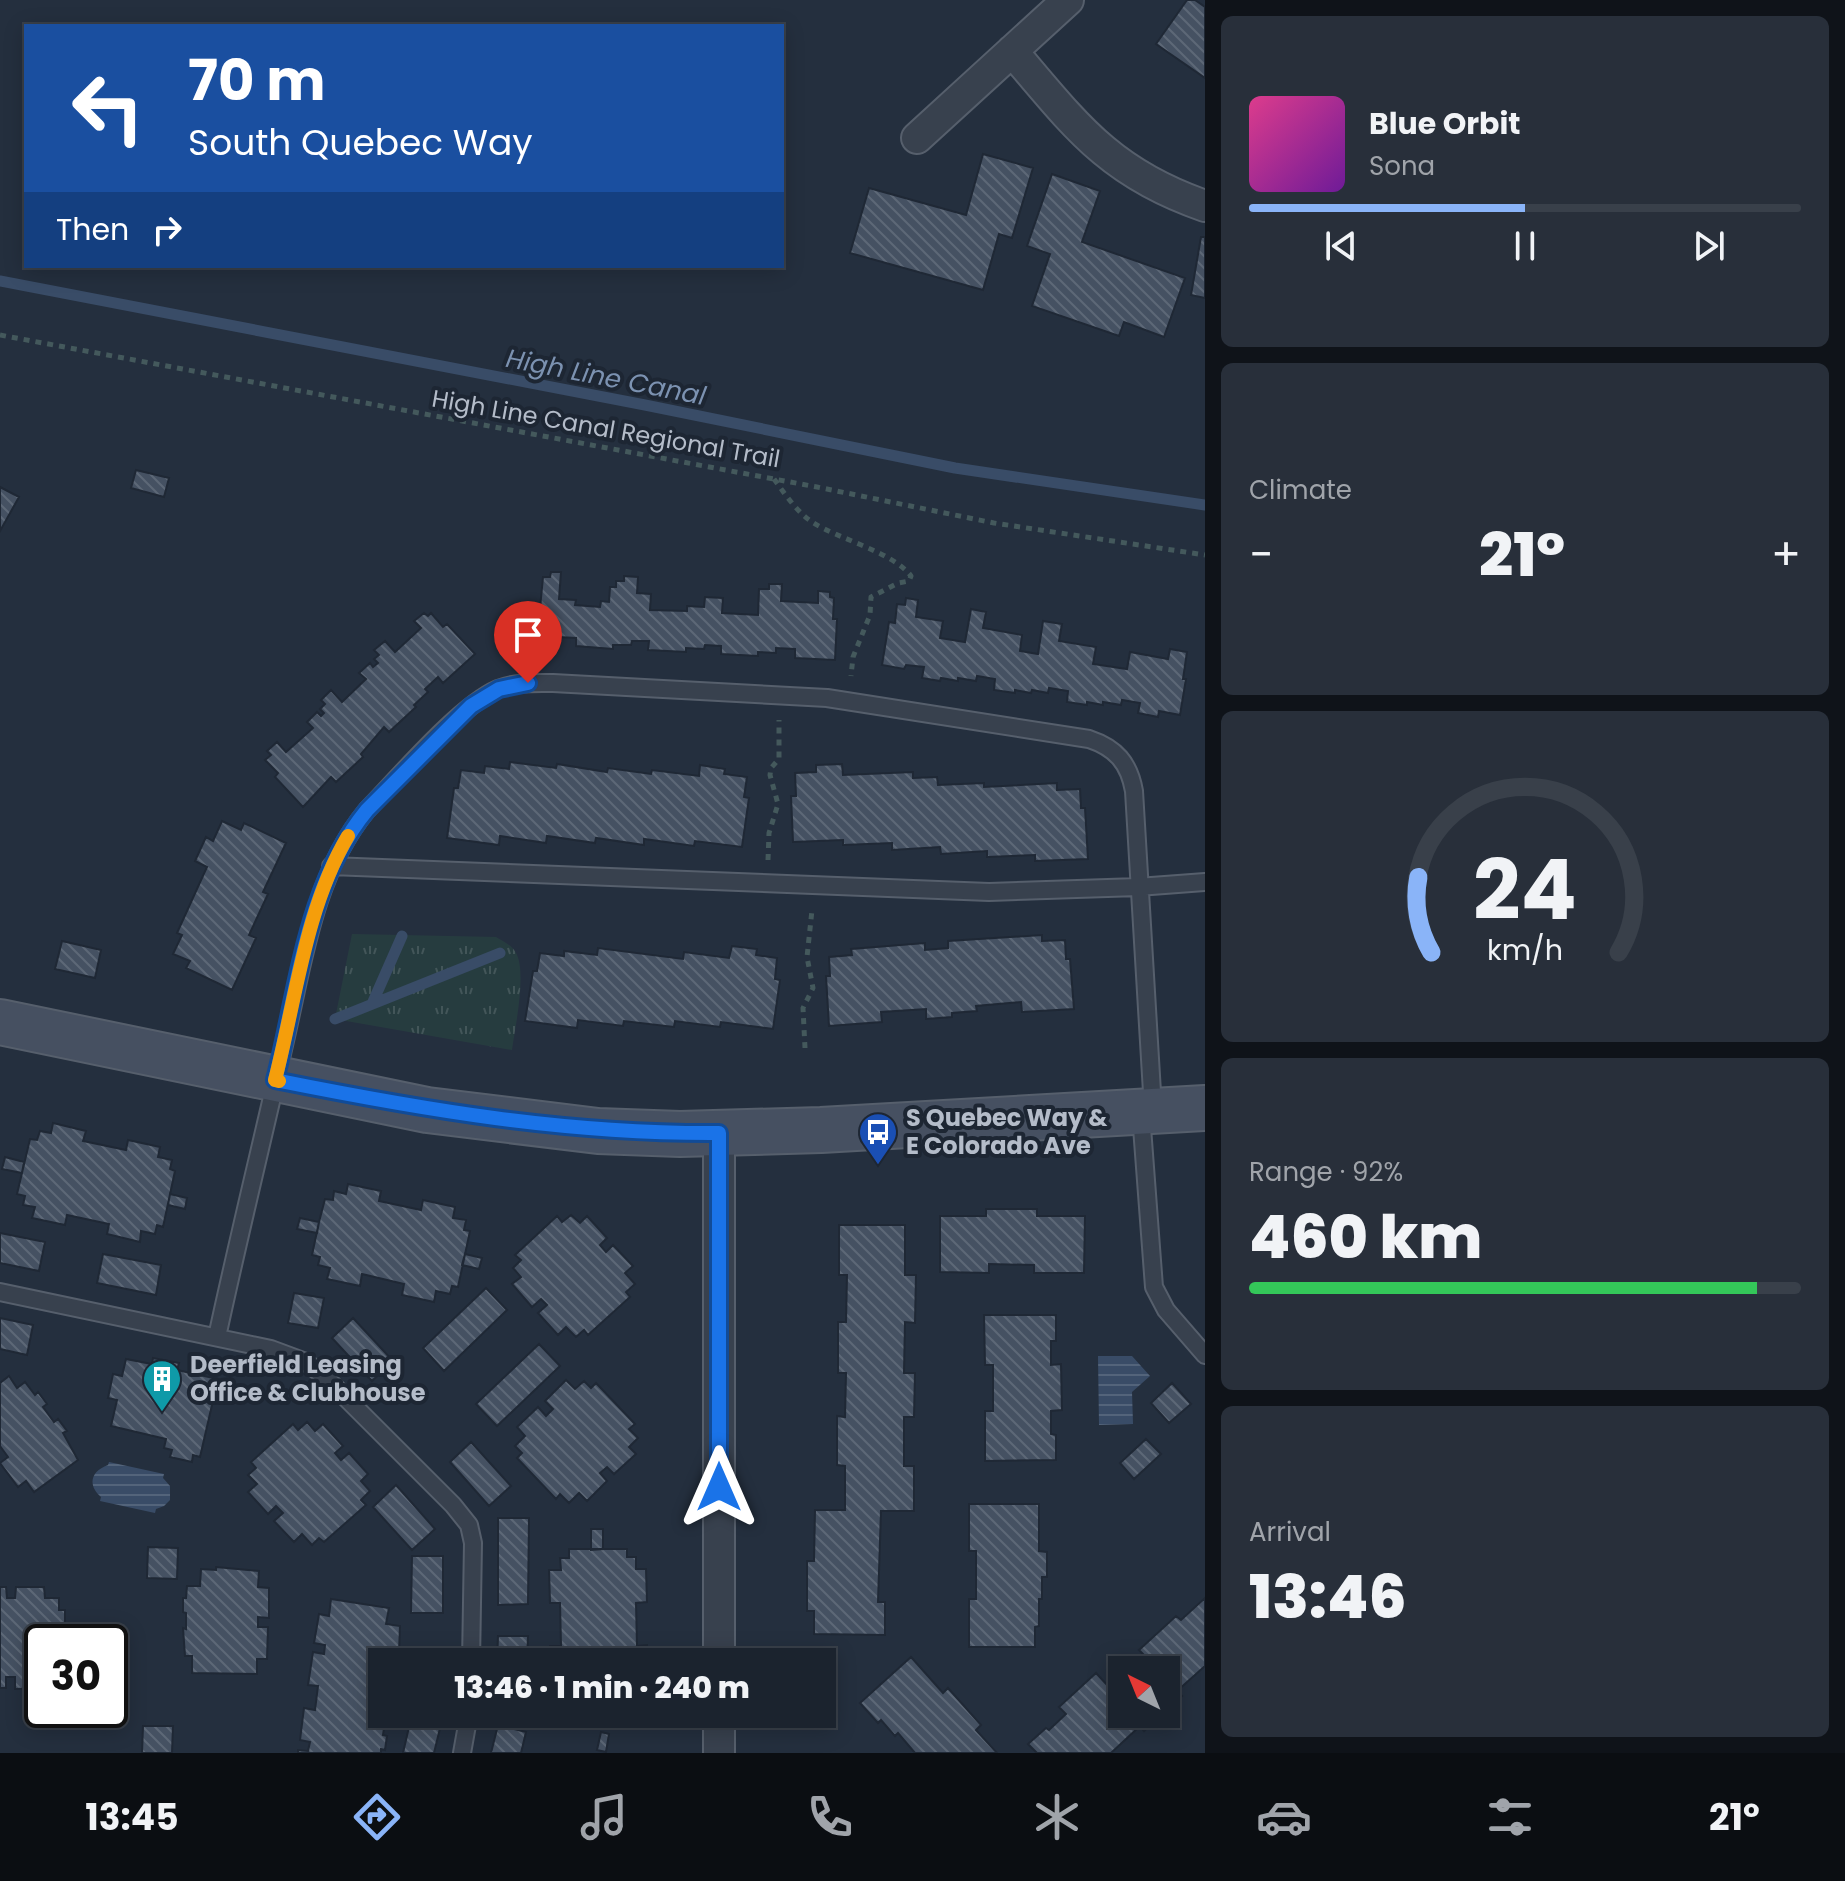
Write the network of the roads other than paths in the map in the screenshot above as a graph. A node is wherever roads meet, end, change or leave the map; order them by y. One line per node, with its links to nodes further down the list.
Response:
1 (1068, 0): 2 (street)
2 (1012, 51): 3 (street); 4 (street)
3 (917, 138)
4 (1205, 206)
5 (331, 866): 7 (lane); 7 (lane); 9 (lane)
6 (1205, 882): 7 (lane)
7 (1138, 887): 11 (lane)
8 (0, 1022): 9 (street)
9 (275, 1080): 12 (street); 14 (lane)
10 (1205, 1108): 11 (street)
11 (1147, 1112): 12 (street); 15 (lane)
12 (719, 1133): 17 (street)
13 (0, 1292): 14 (lane)
14 (217, 1337): 16 (lane)
15 (1205, 1355)
16 (471, 1648)
17 (719, 1648)
18 (466, 1728): 20 (lane)
19 (719, 1728): 21 (street)
20 (462, 1753)
21 (719, 1753)

